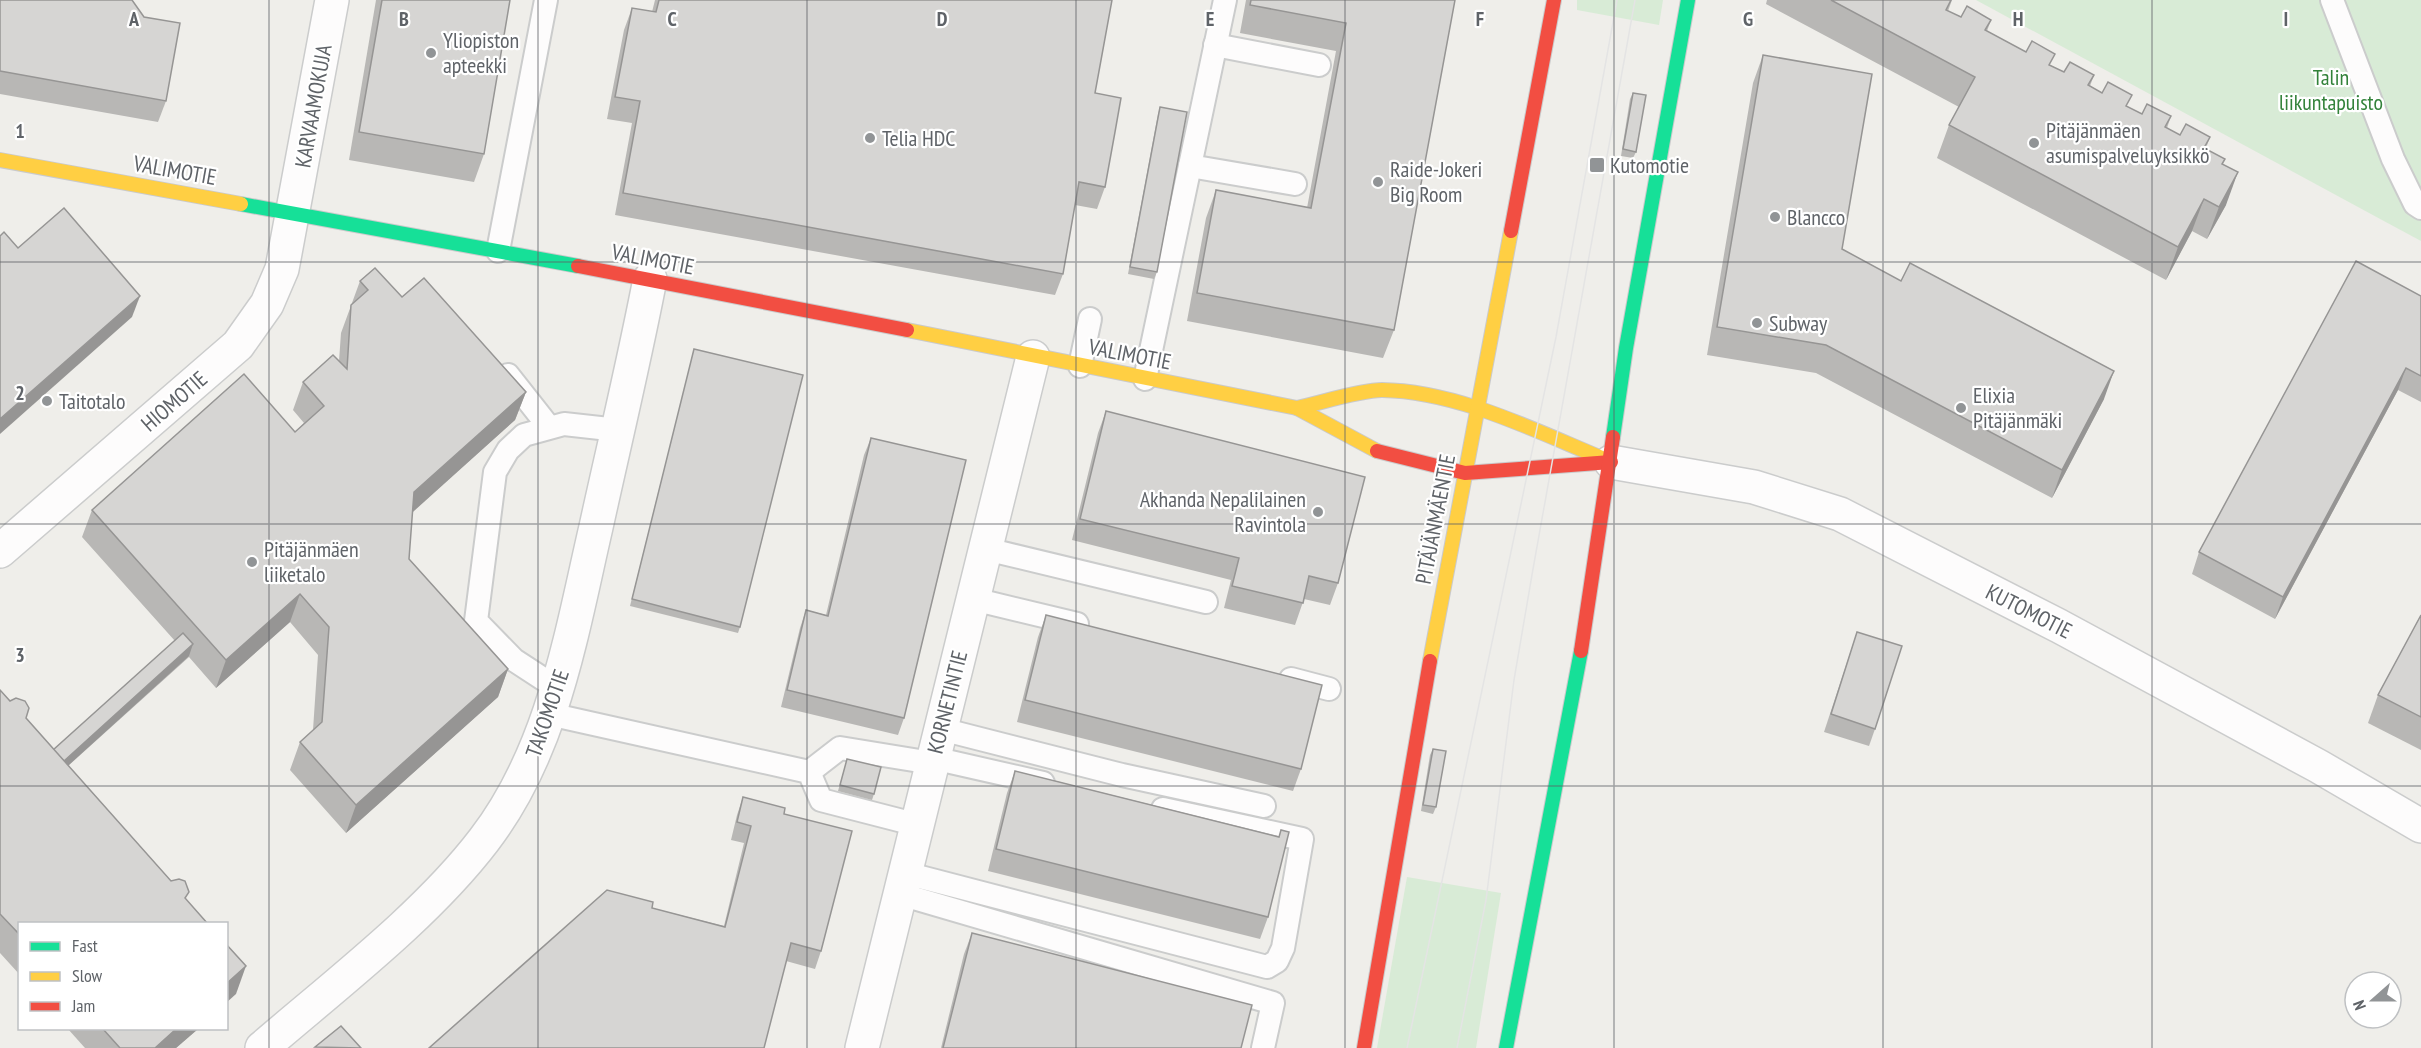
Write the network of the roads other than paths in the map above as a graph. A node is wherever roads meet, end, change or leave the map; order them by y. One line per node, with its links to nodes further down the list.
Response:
1 (332, 0): 13 (street, KARVAAMOKUJA)
2 (546, 0): 14 (lane)
3 (1225, 0): 7 (lane)
4 (1554, 0): 21 (main road, PITÄJÄNMÄENTIE)
5 (1688, 0): 25 (main road)
6 (2332, 0): 12 (lane)
7 (1215, 45): 8 (lane); 10 (lane)
8 (1319, 64)
9 (0, 160): 13 (main road, VALIMOTIE)
10 (1190, 166): 11 (lane); 20 (lane)
11 (1295, 184)
12 (2421, 208)
13 (293, 213): 14 (main road, VALIMOTIE); 28 (street, HIOMOTIE)
14 (498, 251): 15 (main road, VALIMOTIE)
15 (650, 279): 17 (main road, VALIMOTIE); 24 (street, TAKOMOTIE)
16 (1090, 319): 18 (lane)
17 (1033, 357): 18 (main road, VALIMOTIE); 27 (street, KORNETINTIE)
18 (1080, 366): 20 (main road, VALIMOTIE)
19 (508, 375): 23 (lane)
20 (1145, 379): 22 (main road, VALIMOTIE)
21 (1478, 407): 22 (main road, VALIMOTIE); 25 (main road, VALIMOTIE); 26 (main road, PITÄJÄNMÄENTIE)
22 (1297, 408): 26 (main road, VALIMOTIE)
23 (549, 427): 24 (lane); 34 (lane)
24 (618, 430): 34 (street, TAKOMOTIE)
25 (1611, 462): 26 (main road, VALIMOTIE); 41 (street, KUTOMOTIE); 47 (main road)
26 (1465, 473): 46 (main road, PITÄJÄNMÄENTIE)
27 (986, 549): 29 (street, KORNETINTIE); 30 (lane)
28 (0, 551)
29 (973, 599): 31 (lane); 35 (street, KORNETINTIE)
30 (1206, 602)
31 (1100, 630)
32 (1271, 674): 33 (lane)
33 (1329, 689)
34 (553, 701): 36 (lane); 43 (street, TAKOMOTIE)
35 (936, 750): 36 (lane); 37 (lane); 39 (lane); 40 (street, KORNETINTIE)
36 (809, 772): 40 (lane)
37 (1068, 788)
38 (1138, 803): 42 (lane)
39 (1264, 806)
40 (918, 825): 42 (street, KORNETINTIE)
41 (2421, 826)
42 (902, 883): 44 (street, KORNETINTIE); 45 (lane)
43 (262, 1048)
44 (862, 1048)
45 (1263, 1048)
46 (1364, 1048)
47 (1506, 1048)

